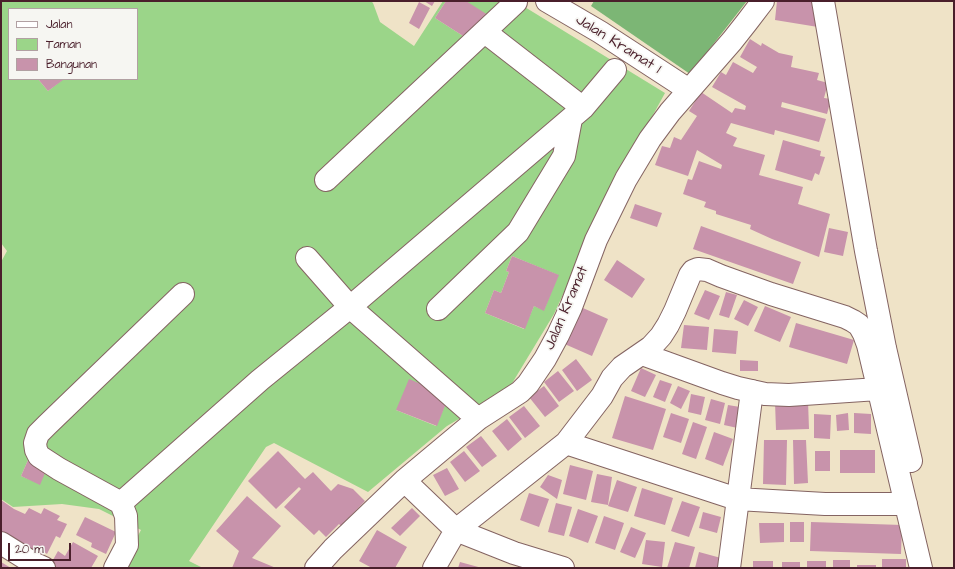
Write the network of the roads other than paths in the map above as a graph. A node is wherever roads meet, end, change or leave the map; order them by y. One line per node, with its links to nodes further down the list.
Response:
1 (547, 1): 7 (street, Jalan Kramat 1)
2 (763, 1): 7 (street, Jalan Kramat)
3 (823, 1): 32 (street)
4 (516, 2): 5 (street)
5 (485, 32): 8 (street); 9 (street)
6 (615, 70): 8 (street)
7 (689, 90): 17 (street, Jalan Kramat)
8 (577, 113): 12 (street); 13 (street)
9 (326, 180)
10 (307, 258): 12 (street)
11 (183, 294): 21 (street)
12 (350, 307): 17 (street); 21 (street)
13 (438, 309)
14 (642, 354): 15 (street); 16 (street); 18 (street)
15 (878, 389): 16 (street); 22 (street)
16 (752, 391): 20 (street)
17 (478, 419): 19 (street, Jalan Kramat)
18 (566, 443): 20 (street); 23 (street)
19 (406, 480): 23 (street); 27 (street, Jalan Kramat)
20 (737, 499): 22 (street); 30 (street)
21 (121, 504): 26 (street)
22 (906, 504): 31 (street)
23 (456, 530): 28 (street); 29 (street)
24 (1, 543): 25 (street)
25 (44, 568)
26 (115, 568)
27 (316, 568)
28 (434, 568)
29 (563, 568)
30 (728, 568)
31 (921, 568)
32 (936, 568)

